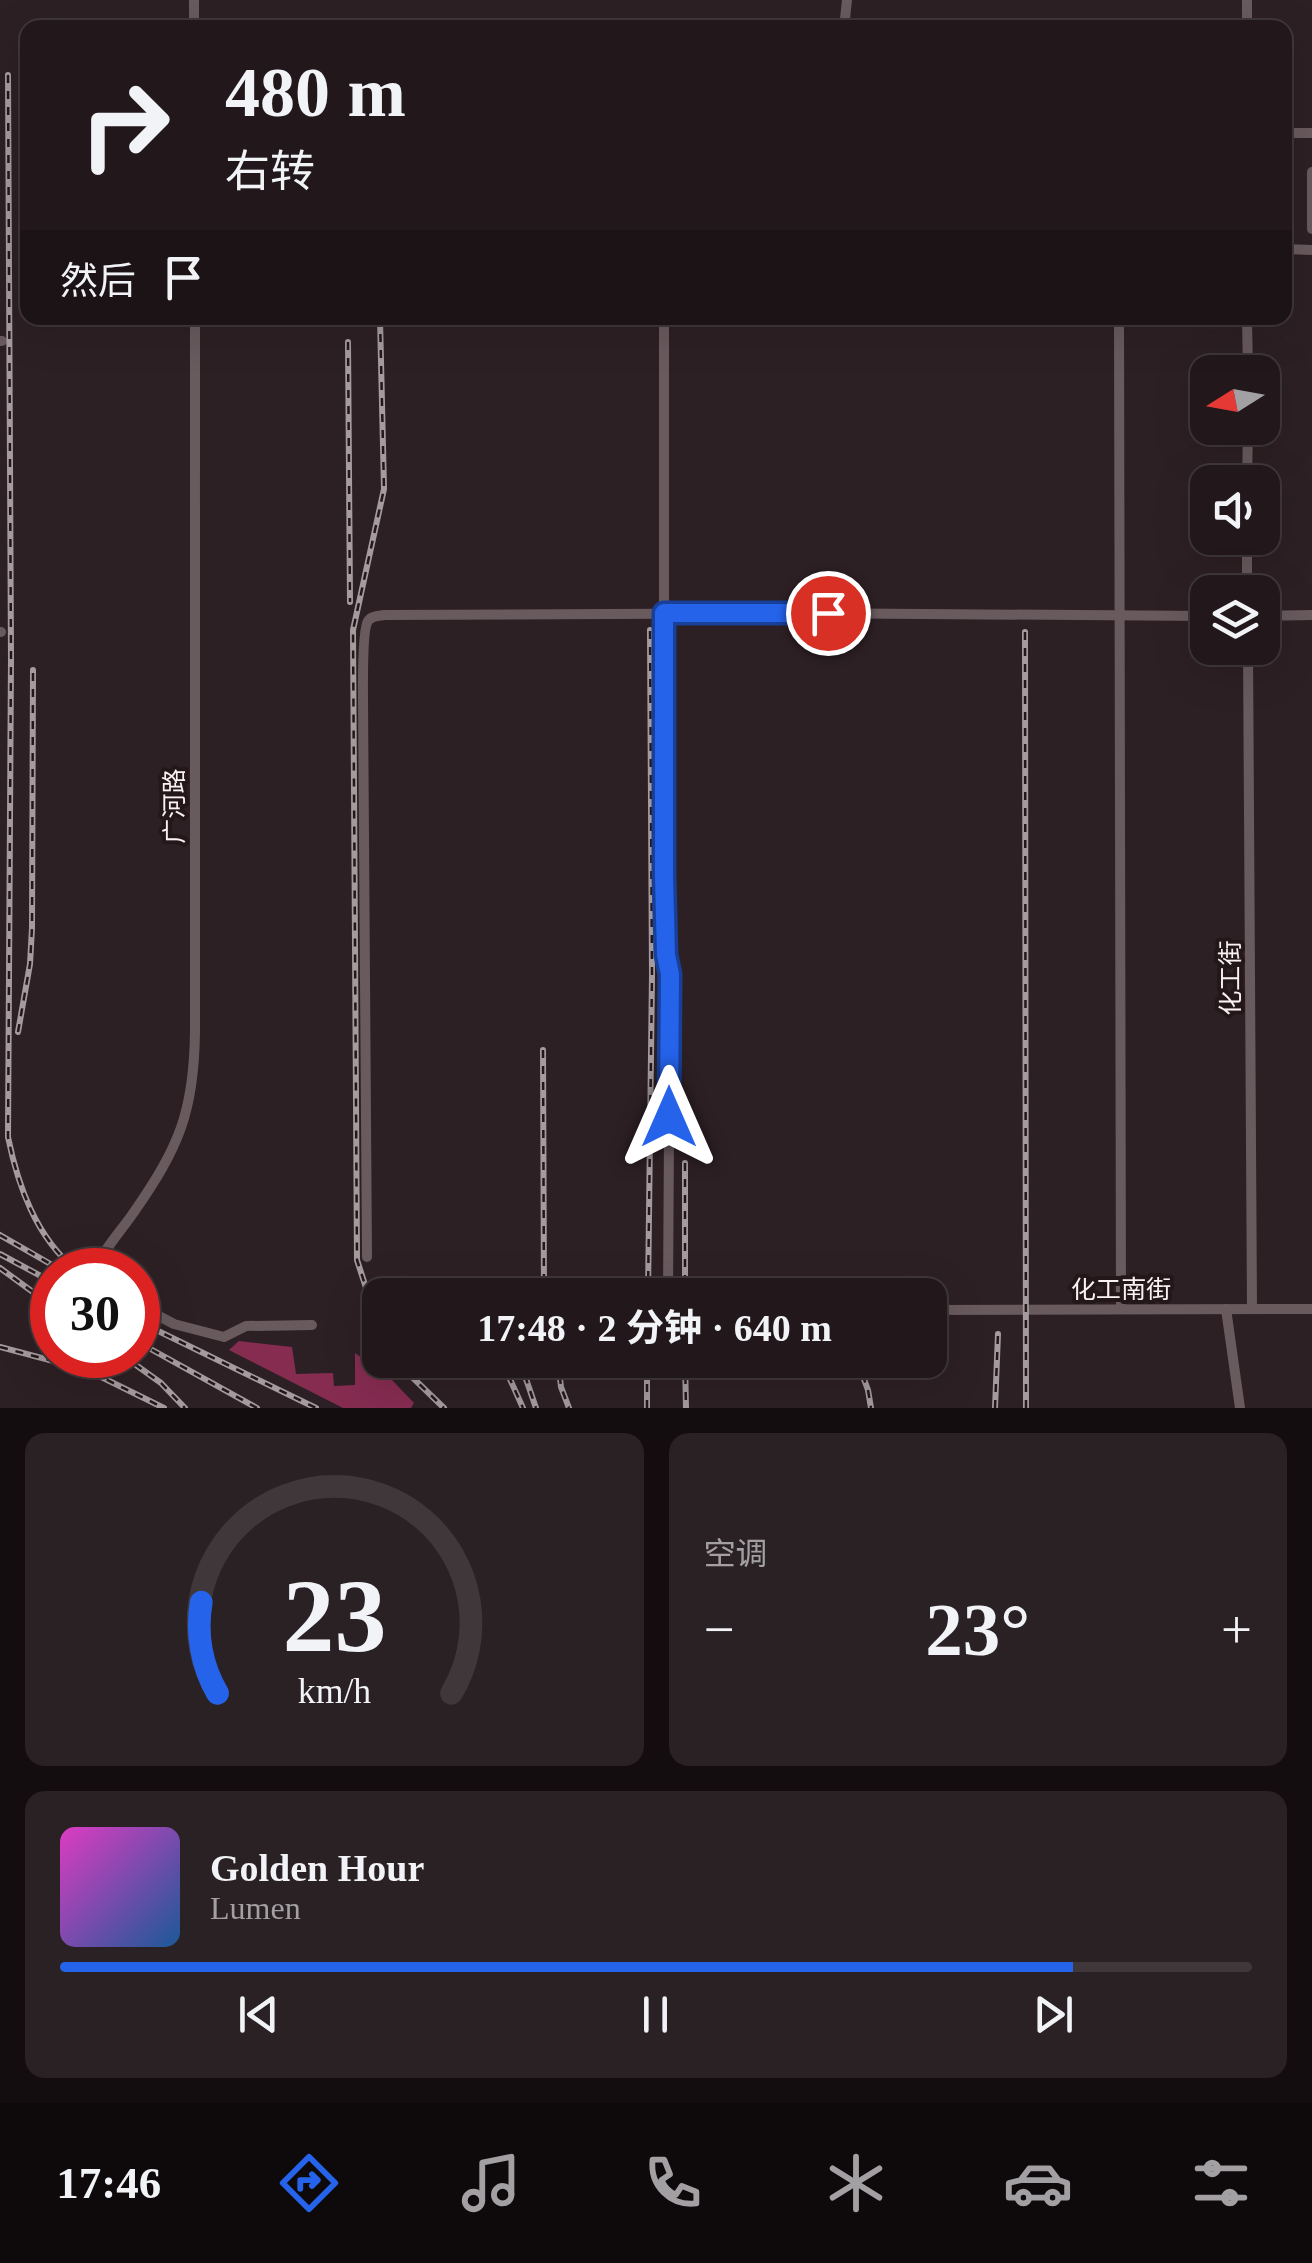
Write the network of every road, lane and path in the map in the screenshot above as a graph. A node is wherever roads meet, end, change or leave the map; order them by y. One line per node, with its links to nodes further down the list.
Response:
1 (1312, 172): 2 (street)
2 (1312, 230)
3 (195, 325): 14 (street, 广河路)
4 (664, 325): 8 (street)
5 (1119, 325): 10 (street)
6 (1248, 325): 7 (street)
7 (1248, 355)
8 (664, 613): 10 (street); 15 (street); 16 (street)
9 (1312, 615): 12 (street)
10 (1119, 616): 11 (street); 21 (street)
11 (1190, 616)
12 (1280, 616)
13 (1248, 665): 18 (street, 化工街)
14 (109, 1248)
15 (366, 1257)
16 (668, 1278)
17 (1226, 1309): 18 (street, 化工南街); 21 (street, 化工南街); 24 (street)
18 (1252, 1309): 19 (street, 化工南街)
19 (1312, 1309)
20 (947, 1310): 21 (street, 化工南街)
21 (1121, 1310)
22 (160, 1317): 23 (street)
23 (312, 1325)
24 (1240, 1408)

